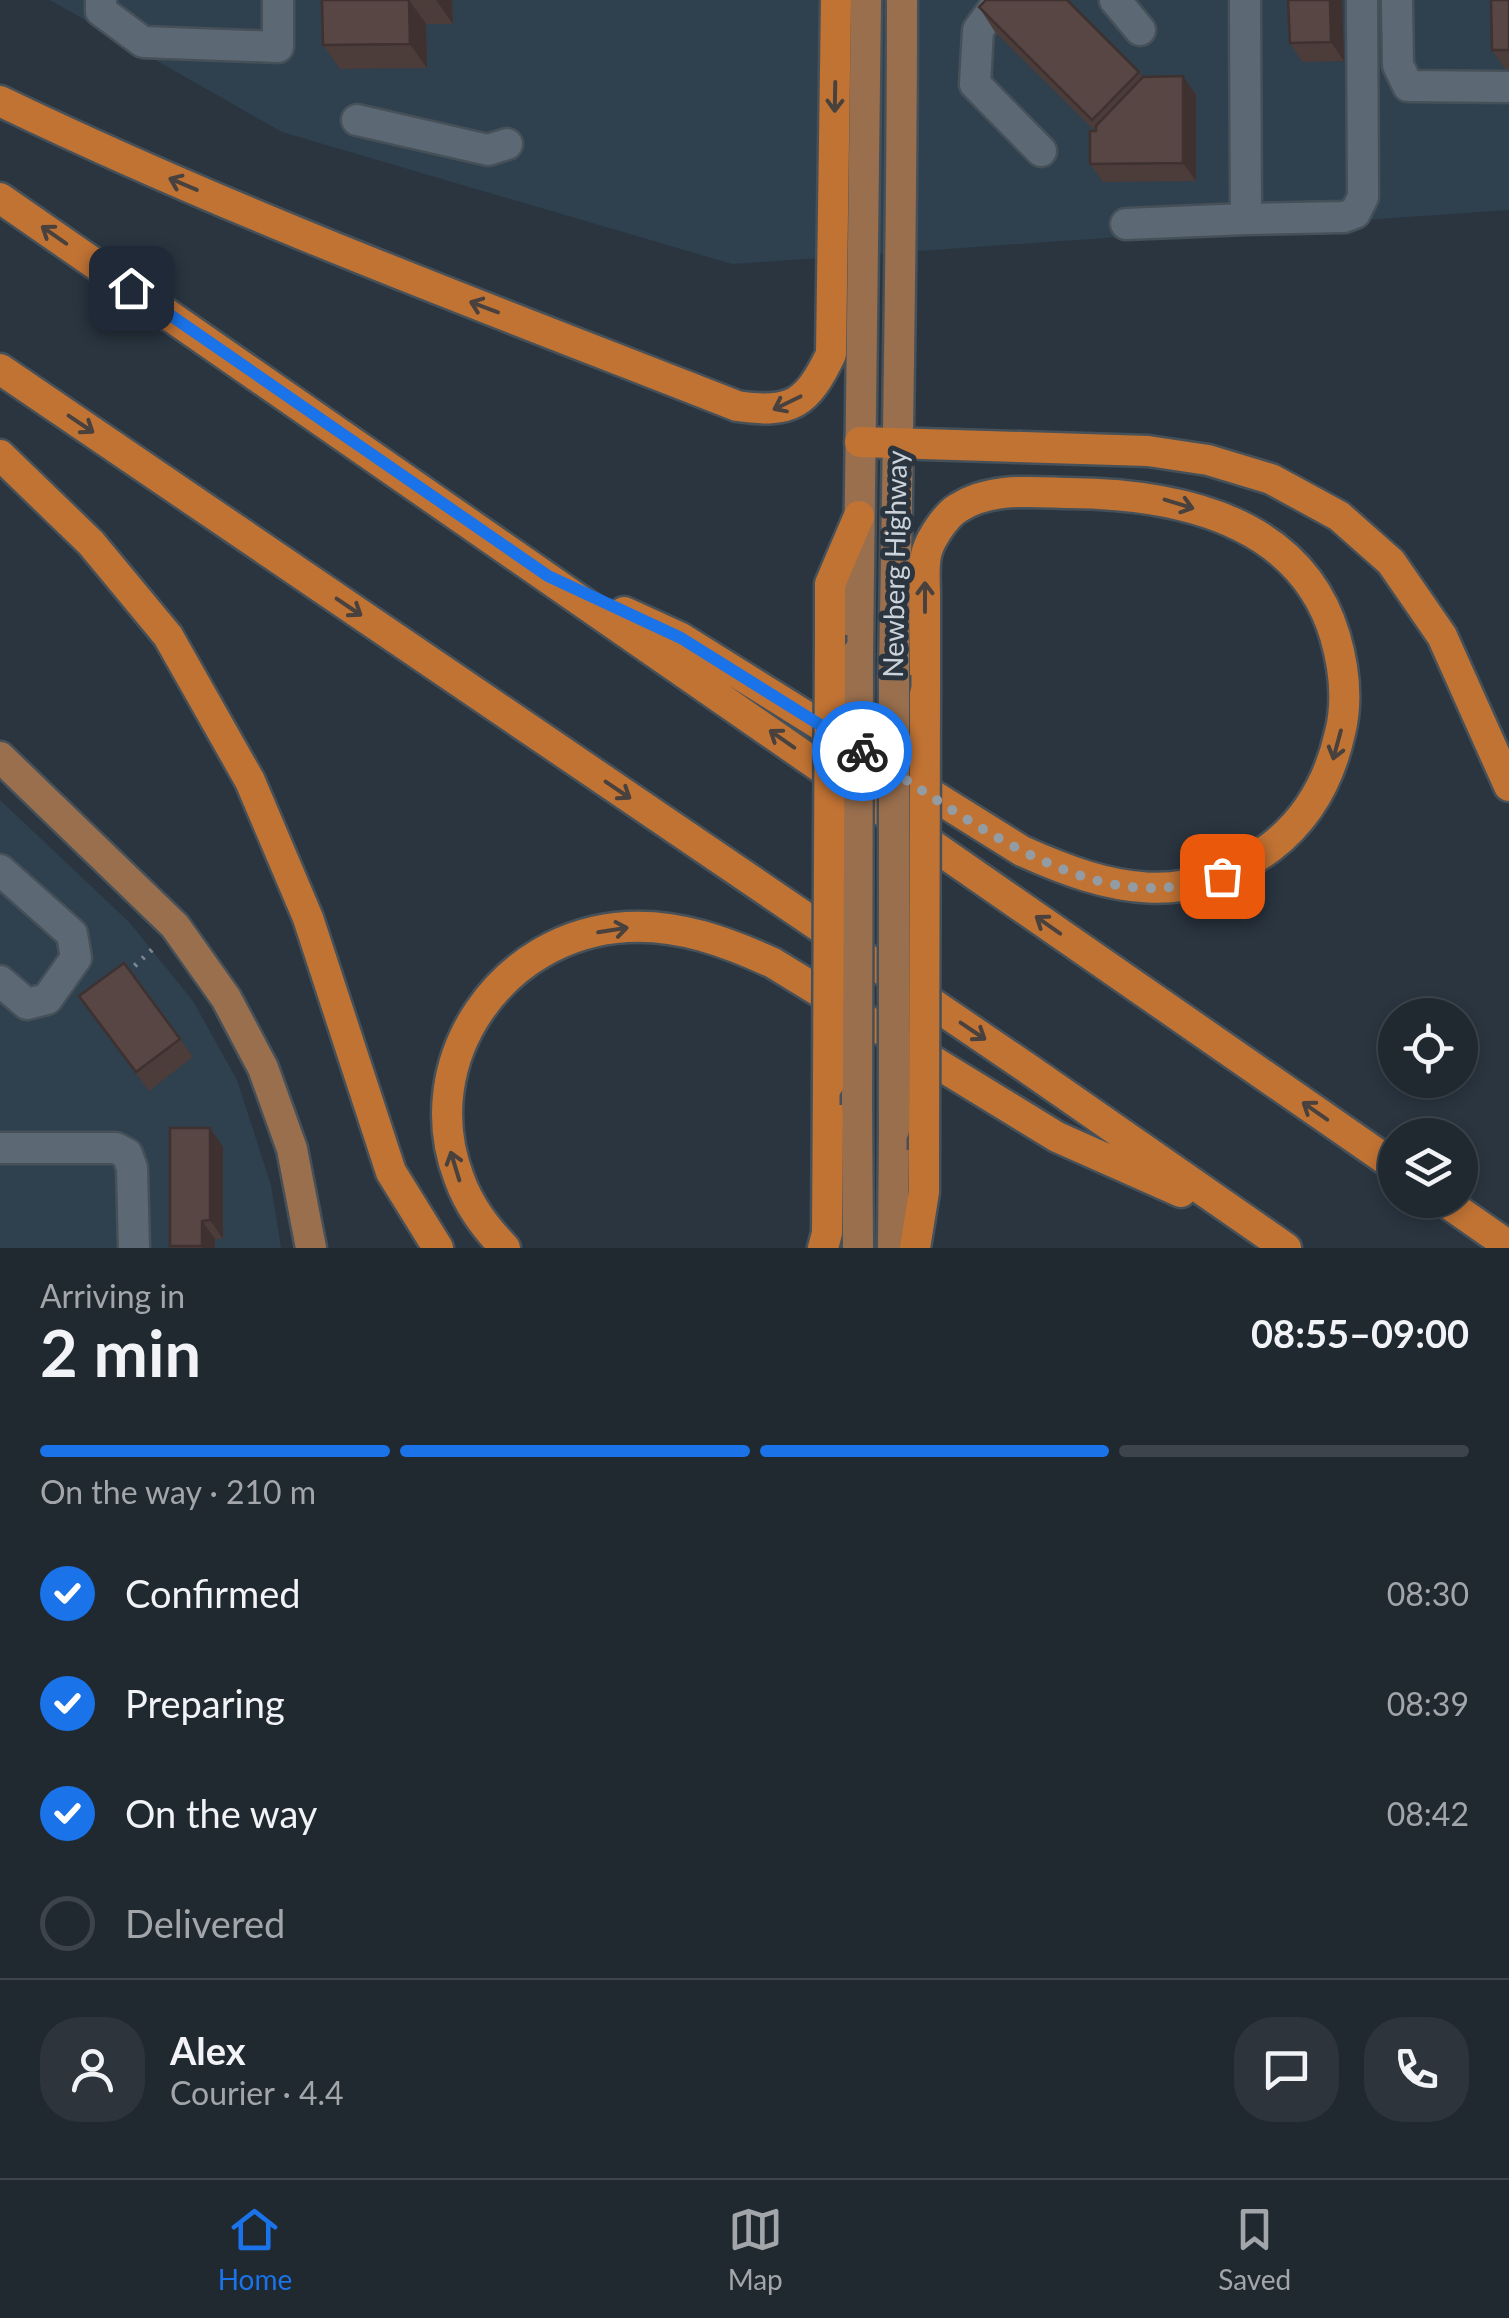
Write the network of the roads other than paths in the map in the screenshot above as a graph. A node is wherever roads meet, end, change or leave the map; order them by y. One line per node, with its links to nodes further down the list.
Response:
1 (100, 0): 2 (lane)
2 (278, 0)
3 (836, 0): 13 (highway, one-way to 13)
4 (866, 0): 21 (main road, Newberg Highway)
5 (902, 0): 22 (main road, Newberg Highway)
6 (1000, 0): 16 (lane)
7 (1116, 0): 11 (lane)
8 (1244, 0): 18 (lane)
9 (1362, 0): 18 (lane)
10 (1397, 0): 12 (lane)
11 (1140, 30)
12 (1509, 87)
13 (0, 101)
14 (357, 120): 15 (lane)
15 (507, 144)
16 (1042, 151)
17 (0, 198): 25 (highway, one-way to 17)
18 (1246, 219): 19 (lane)
19 (1126, 224)
20 (0, 369): 34 (highway, one-way to 34)
21 (860, 442): 22 (highway); 24 (main road, Newberg Highway)
22 (897, 442): 27 (highway); 42 (main road, Newberg Highway, bridge)
23 (0, 455): 38 (highway)
24 (859, 516): 40 (highway, bridge); 41 (main road, Newberg Highway, bridge)
25 (548, 576): 32 (highway, one-way to 25); 43 (highway, one-way to 25, bridge)
26 (0, 757): 37 (main road)
27 (1509, 786)
28 (0, 870): 30 (lane)
29 (0, 981): 30 (lane)
30 (13, 1010)
31 (0, 1148): 36 (lane)
32 (1378, 1154)
33 (1469, 1218): 35 (highway)
34 (1246, 1220): 39 (highway, one-way to 34); 44 (highway)
35 (1509, 1246)
36 (134, 1248)
37 (311, 1248)
38 (438, 1248)
39 (505, 1248)
40 (822, 1248)
41 (858, 1248)
42 (893, 1248)
43 (915, 1248)
44 (1286, 1248)

